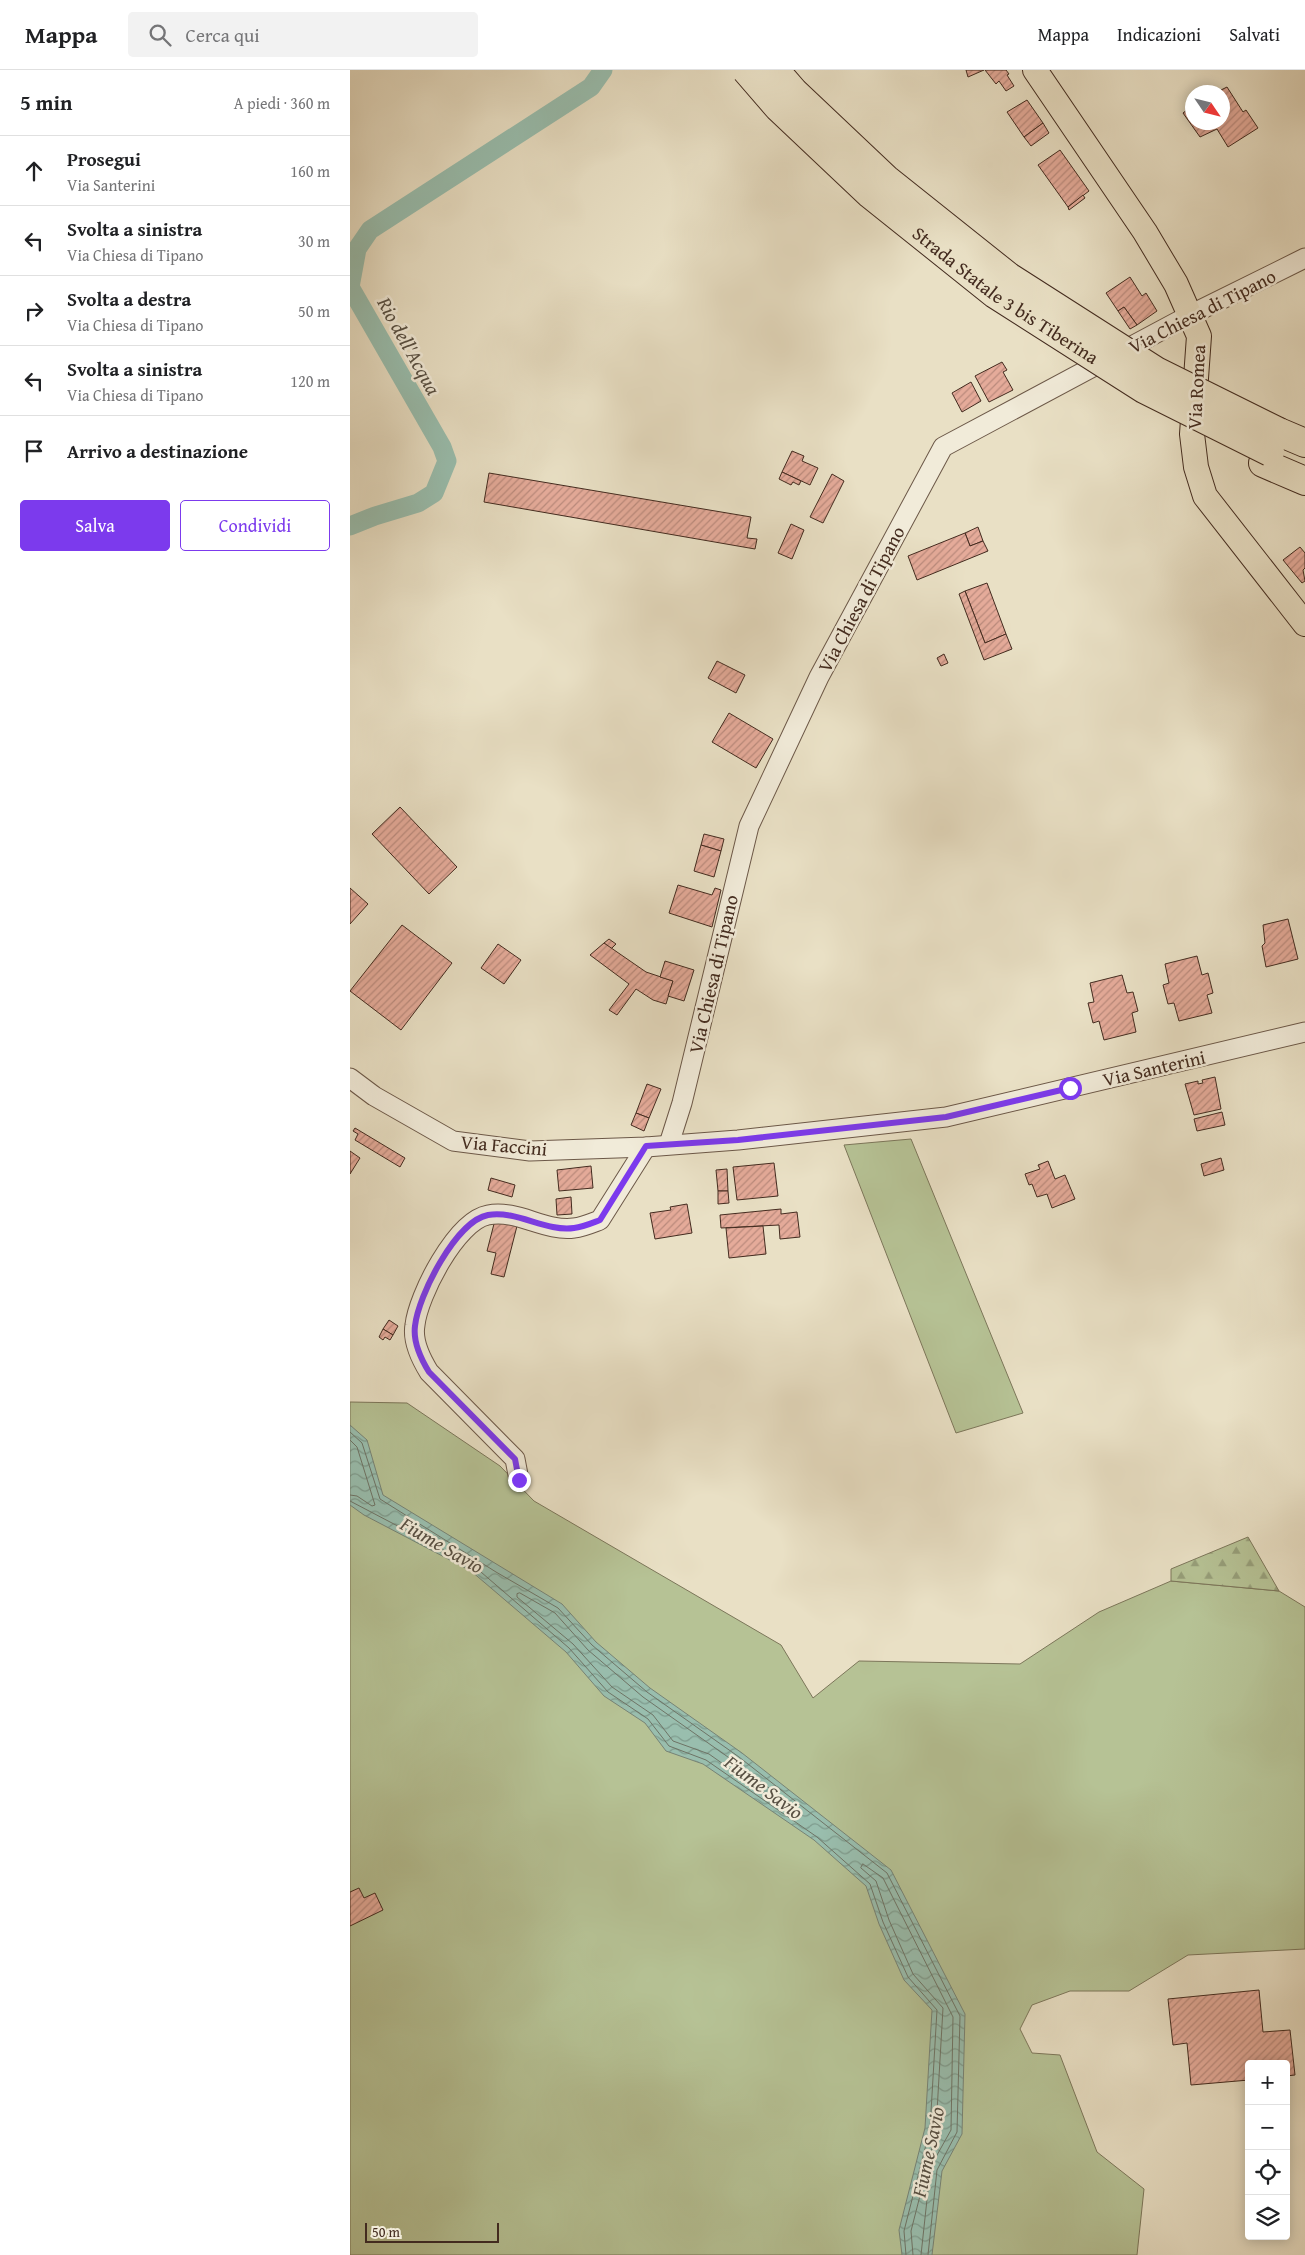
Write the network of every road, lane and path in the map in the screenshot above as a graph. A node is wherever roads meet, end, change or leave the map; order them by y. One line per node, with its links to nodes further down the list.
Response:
1 (746, 70): 6 (highway, Strada Statale 3 bis Tiberina, bridge)
2 (775, 70): 6 (highway, Strada Statale 3 bis Tiberina, bridge)
3 (1035, 70): 5 (main road, Via Romea)
4 (1305, 258): 5 (street, Via Chiesa di Tipano)
5 (1190, 315): 11 (main road, Via Romea); 14 (street, Via Chiesa di Tipano)
6 (1150, 380): 7 (highway, bridge); 7 (highway, bridge)
7 (1280, 440): 8 (highway); 9 (highway); 10 (highway)
8 (1305, 443)
9 (1305, 467)
10 (1305, 481)
11 (1305, 624)
12 (1305, 1032): 14 (street, Via Santerini)
13 (350, 1078): 15 (street, Via Faccini)
14 (669, 1144): 15 (street, Via Santerini)
15 (646, 1146): 16 (street)
16 (519, 1480)

